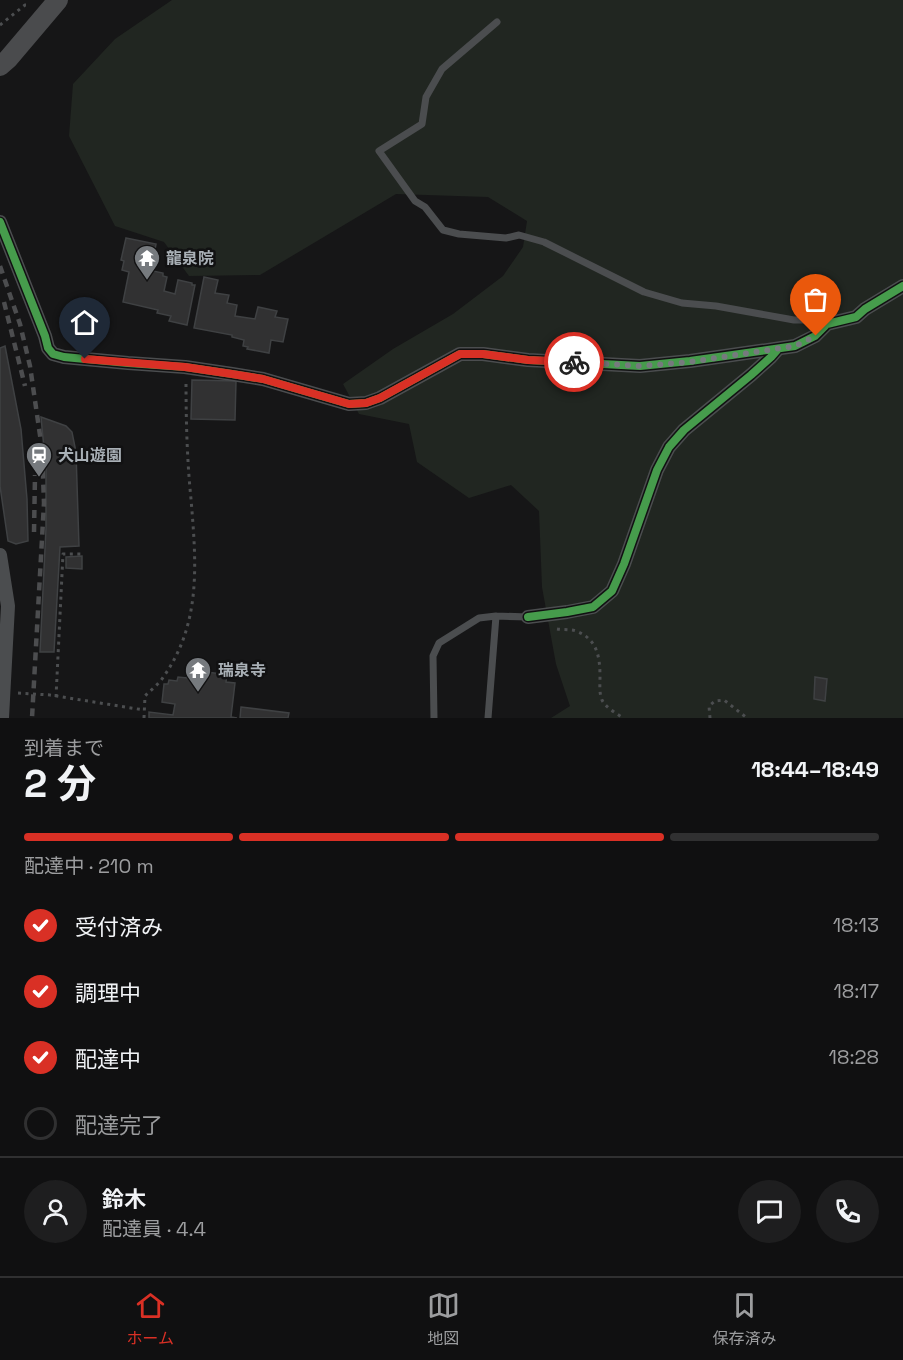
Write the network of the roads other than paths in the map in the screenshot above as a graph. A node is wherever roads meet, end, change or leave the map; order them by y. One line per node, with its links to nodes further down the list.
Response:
1 (58, 0): 3 (main road)
2 (496, 22): 6 (lane)
3 (0, 66)
4 (0, 222): 7 (street)
5 (903, 286): 6 (street)
6 (827, 324): 7 (street)
7 (778, 349): 10 (street)
8 (0, 555): 11 (street)
9 (496, 616): 10 (lane); 12 (lane); 13 (lane)
10 (528, 617)
11 (2, 718)
12 (434, 718)
13 (488, 718)

